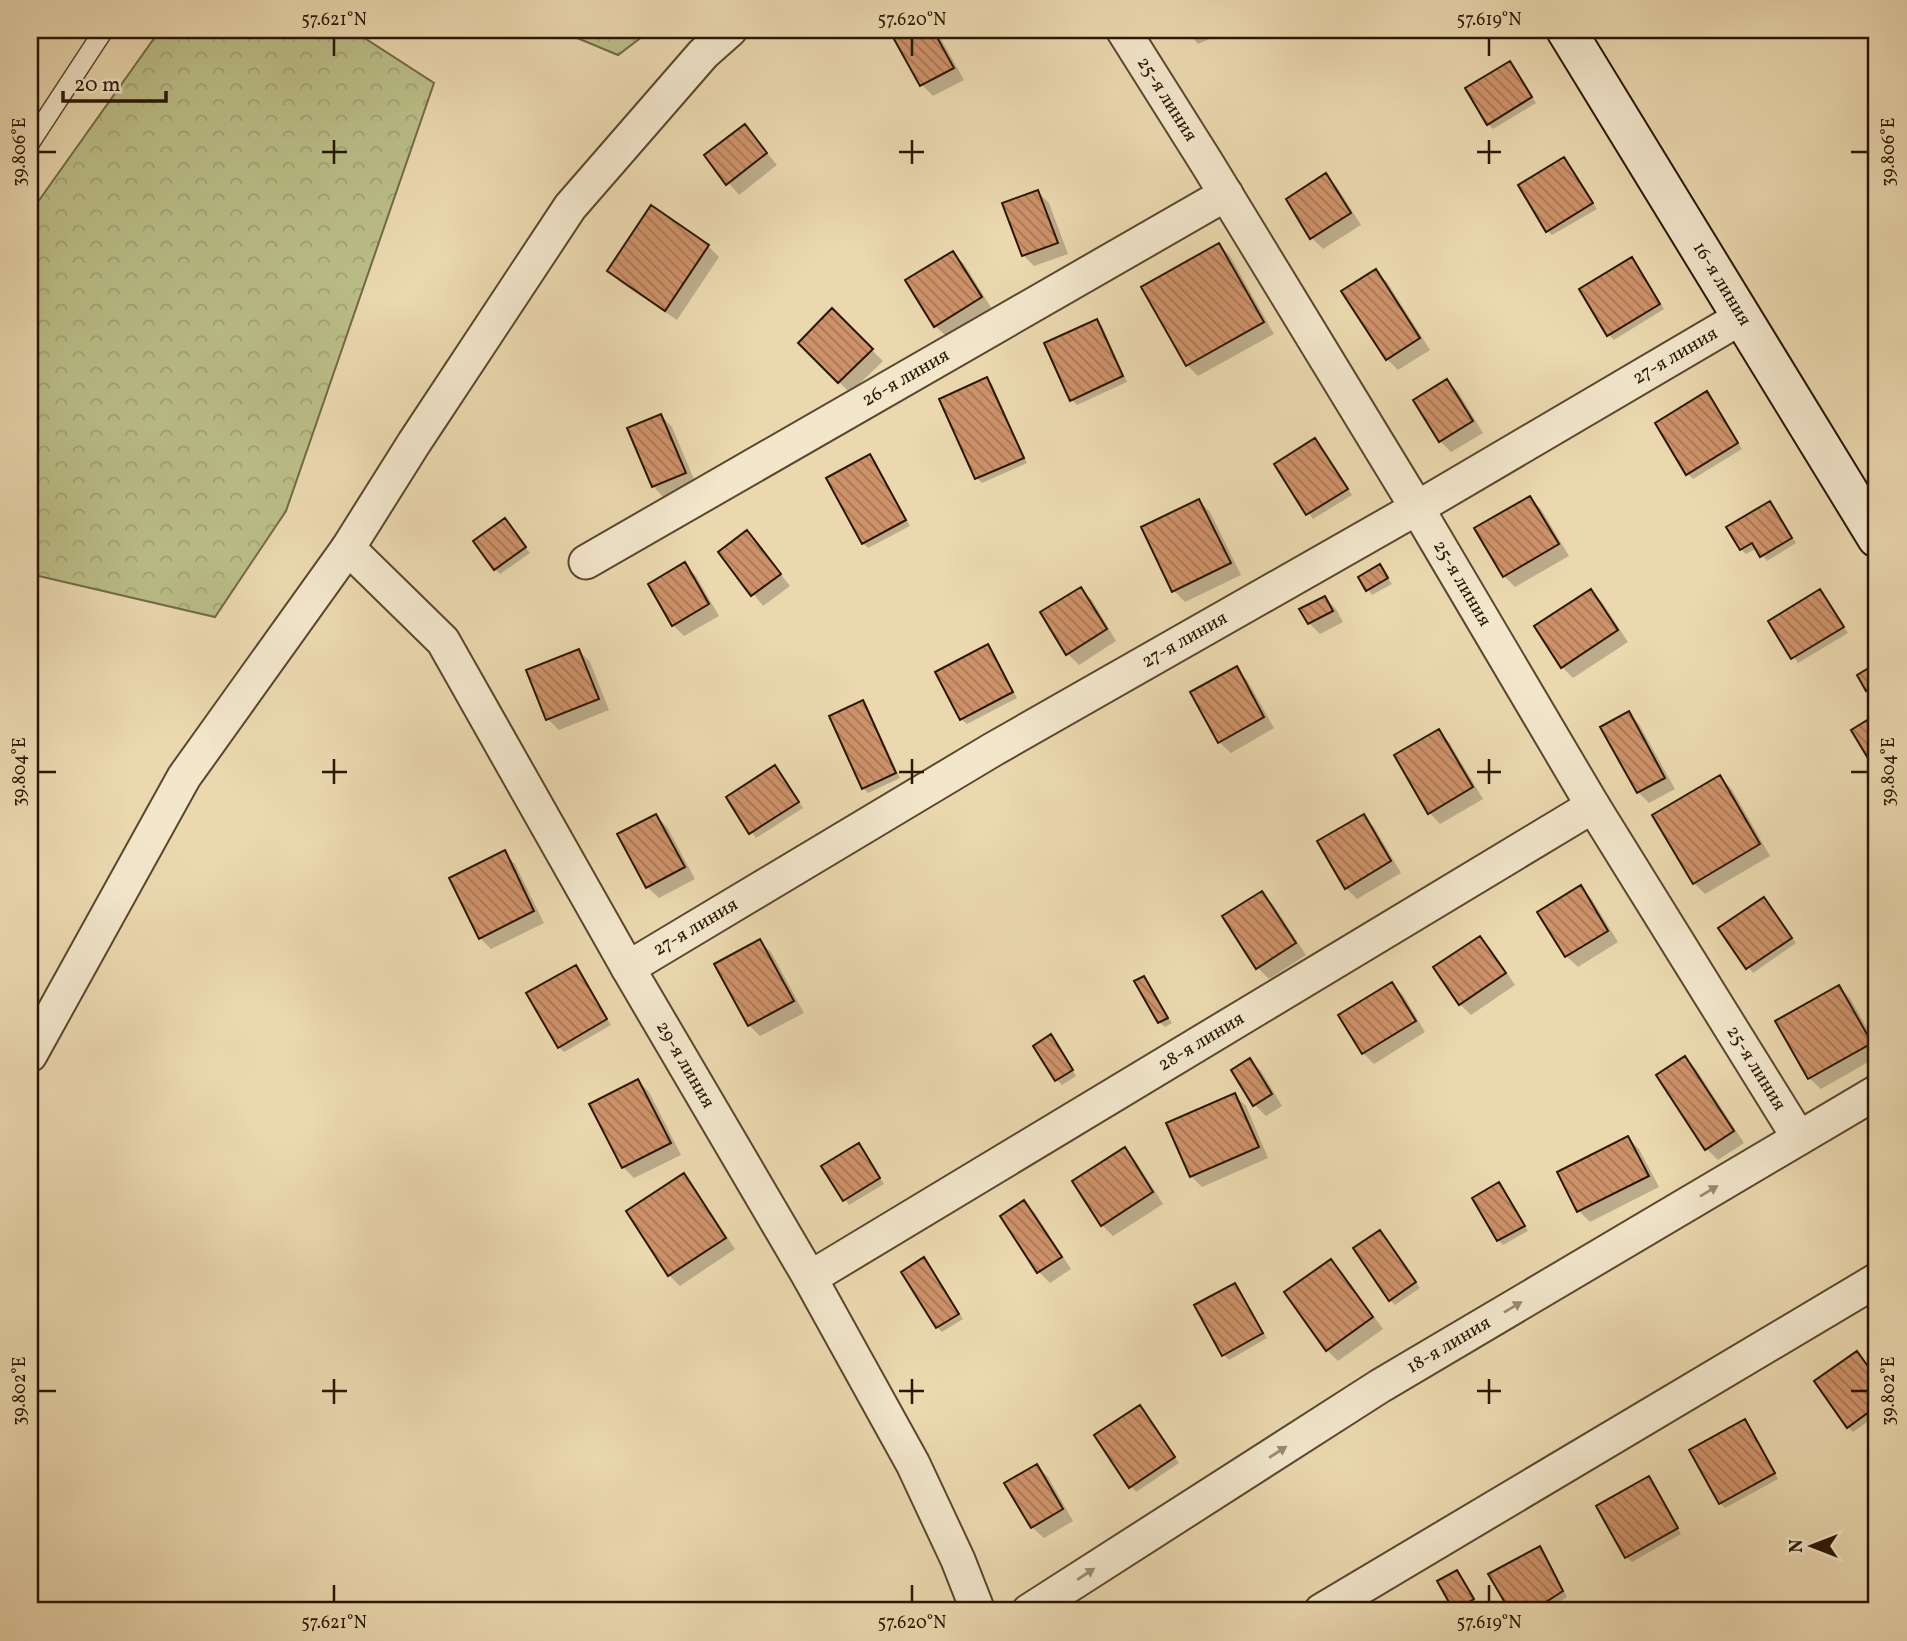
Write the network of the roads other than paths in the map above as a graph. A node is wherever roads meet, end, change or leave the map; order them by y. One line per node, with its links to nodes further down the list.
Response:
1 (104, 30): 5 (lane)
2 (730, 30): 10 (street)
3 (1123, 30): 6 (street, 25-я линия)
4 (1566, 30): 7 (street, 16-я линия)
5 (30, 144)
6 (1226, 194): 8 (street, 25-я линия); 11 (street, 26-я линия)
7 (1742, 317): 8 (street, 27-я линия); 9 (street, 16-я линия)
8 (1417, 508): 12 (street, 25-я линия); 13 (street, 27-я линия)
9 (1877, 538)
10 (348, 548): 13 (street, 29-я линия); 14 (street)
11 (586, 562)
12 (1593, 806): 16 (street, 25-я линия); 17 (street, 28-я линия)
13 (628, 968): 17 (street, 29-я линия)
14 (30, 1055)
15 (1877, 1092): 16 (street, 18-я линия)
16 (1799, 1138): 20 (street, 18-я линия, one-way to 16)
17 (810, 1278): 19 (street, 29-я линия)
18 (1875, 1286): 21 (street)
19 (978, 1611)
20 (1028, 1611)
21 (1321, 1611)

